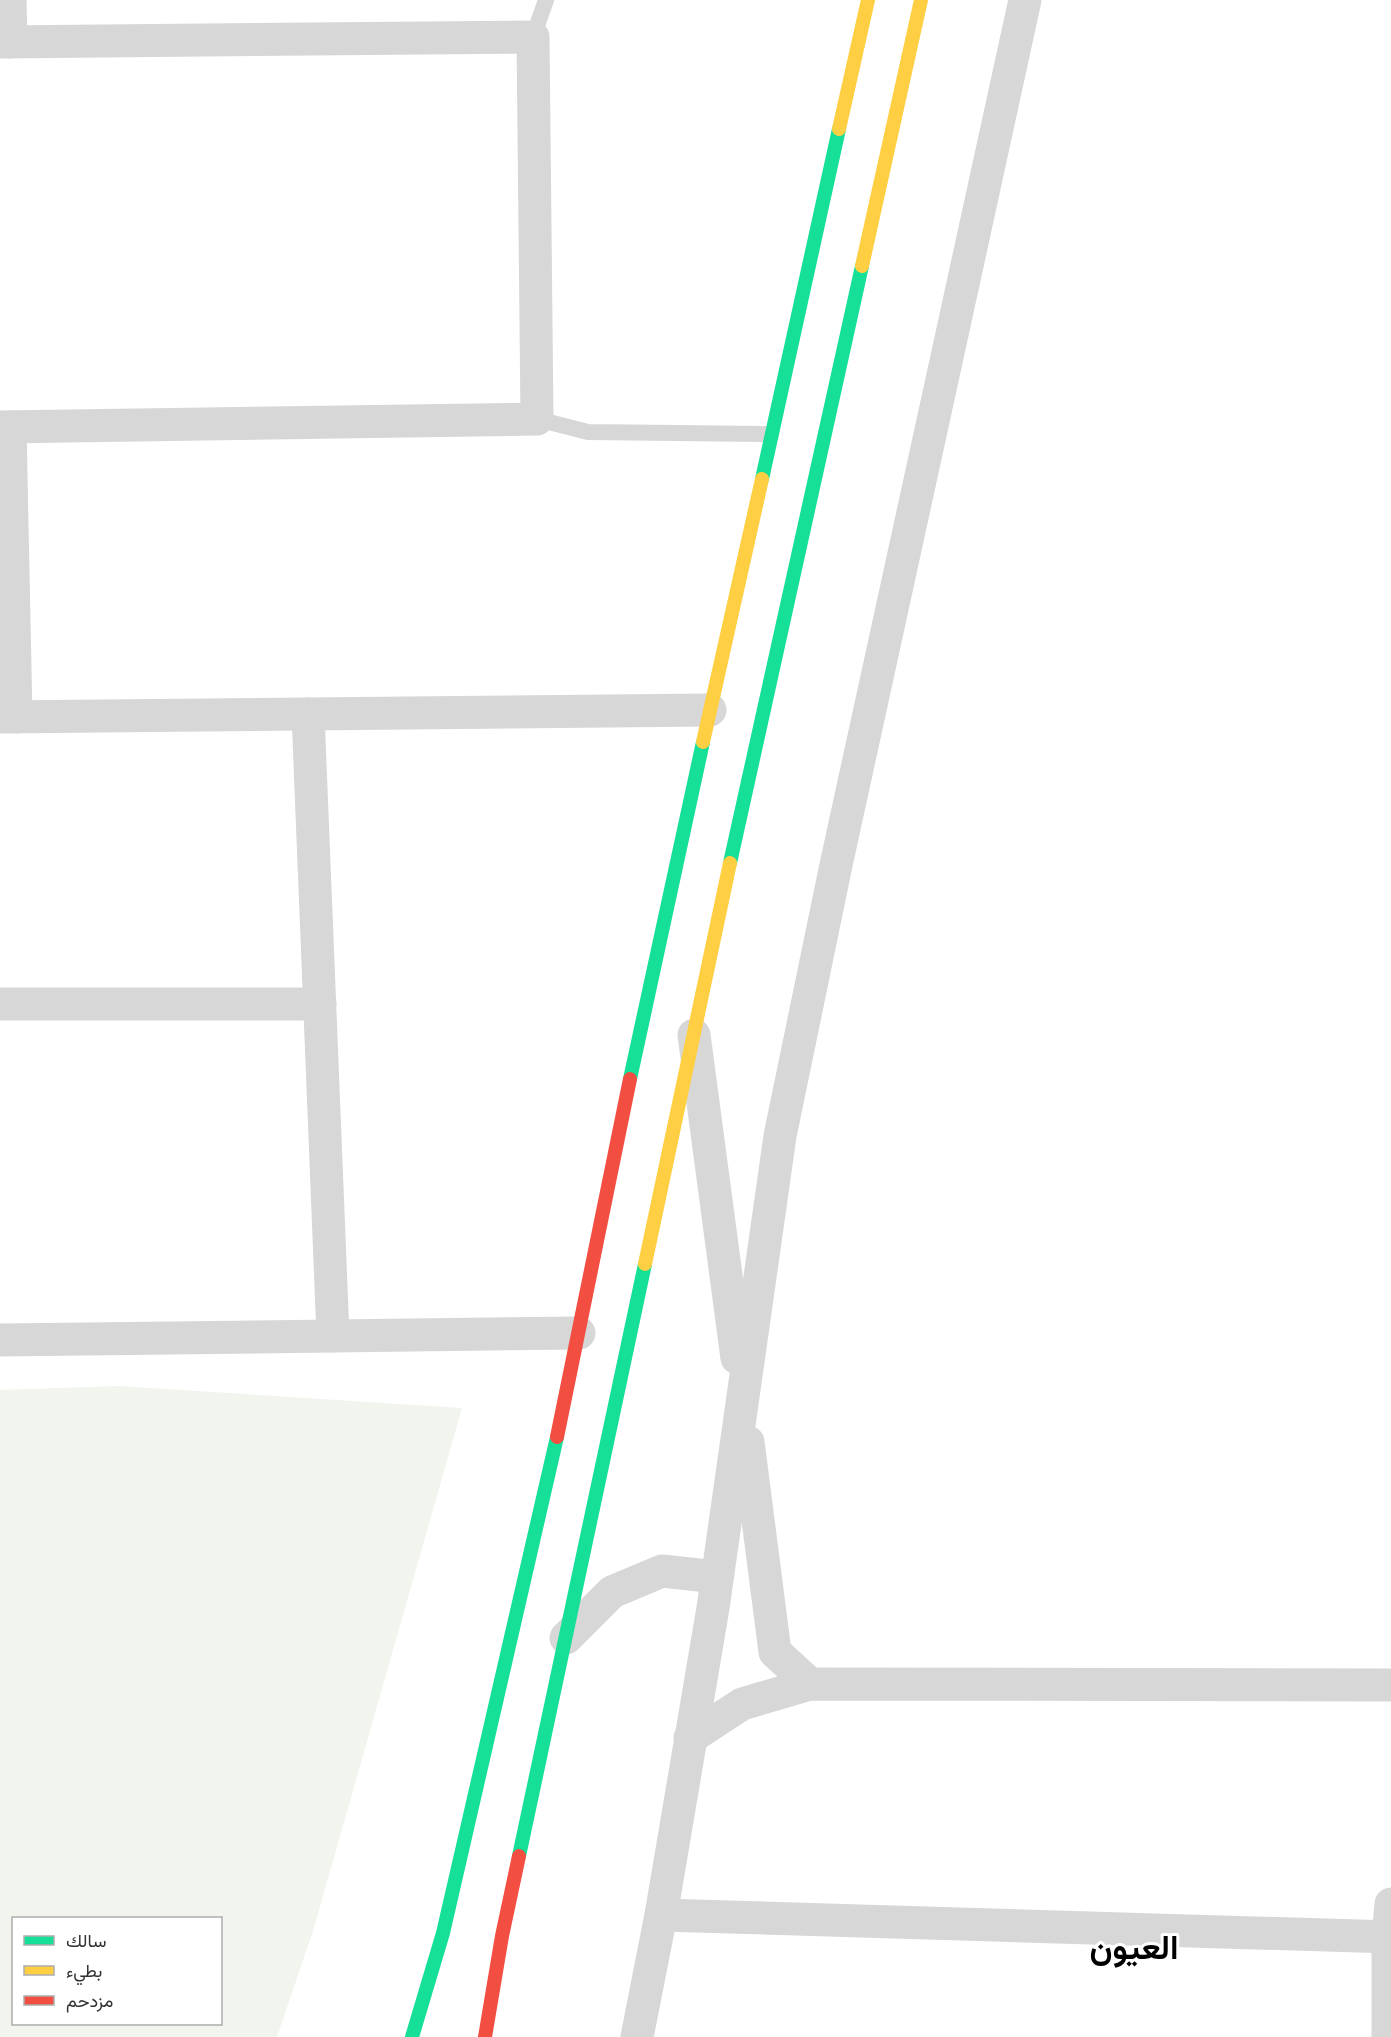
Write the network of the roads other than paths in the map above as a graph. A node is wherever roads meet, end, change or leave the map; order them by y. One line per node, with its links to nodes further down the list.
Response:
1 (10, 0): 7 (street)
2 (546, 0): 6 (lane)
3 (868, 0): 10 (main road)
4 (921, 0): 16 (main road)
5 (1025, 0): 20 (street)
6 (532, 37): 7 (street); 8 (street)
7 (5, 42)
8 (537, 419): 9 (street); 10 (lane)
9 (5, 427): 13 (street)
10 (771, 434): 11 (main road)
11 (710, 710): 12 (street); 17 (main road)
12 (309, 714): 13 (street); 15 (street)
13 (8, 717)
14 (0, 1004): 15 (street)
15 (320, 1004): 18 (street)
16 (693, 1029): 20 (street); 22 (main road)
17 (579, 1332): 18 (street); 29 (main road)
18 (333, 1336): 19 (street)
19 (0, 1340)
20 (742, 1399): 21 (street); 23 (street)
21 (717, 1577): 22 (street); 25 (street)
22 (566, 1638): 30 (main road)
23 (810, 1684): 24 (street); 25 (street)
24 (1391, 1685)
25 (690, 1738): 27 (street)
26 (1391, 1904): 28 (street)
27 (660, 1915): 28 (street); 31 (street)
28 (1389, 1937): 32 (street)
29 (412, 2037)
30 (485, 2037)
31 (637, 2037)
32 (1388, 2037)

